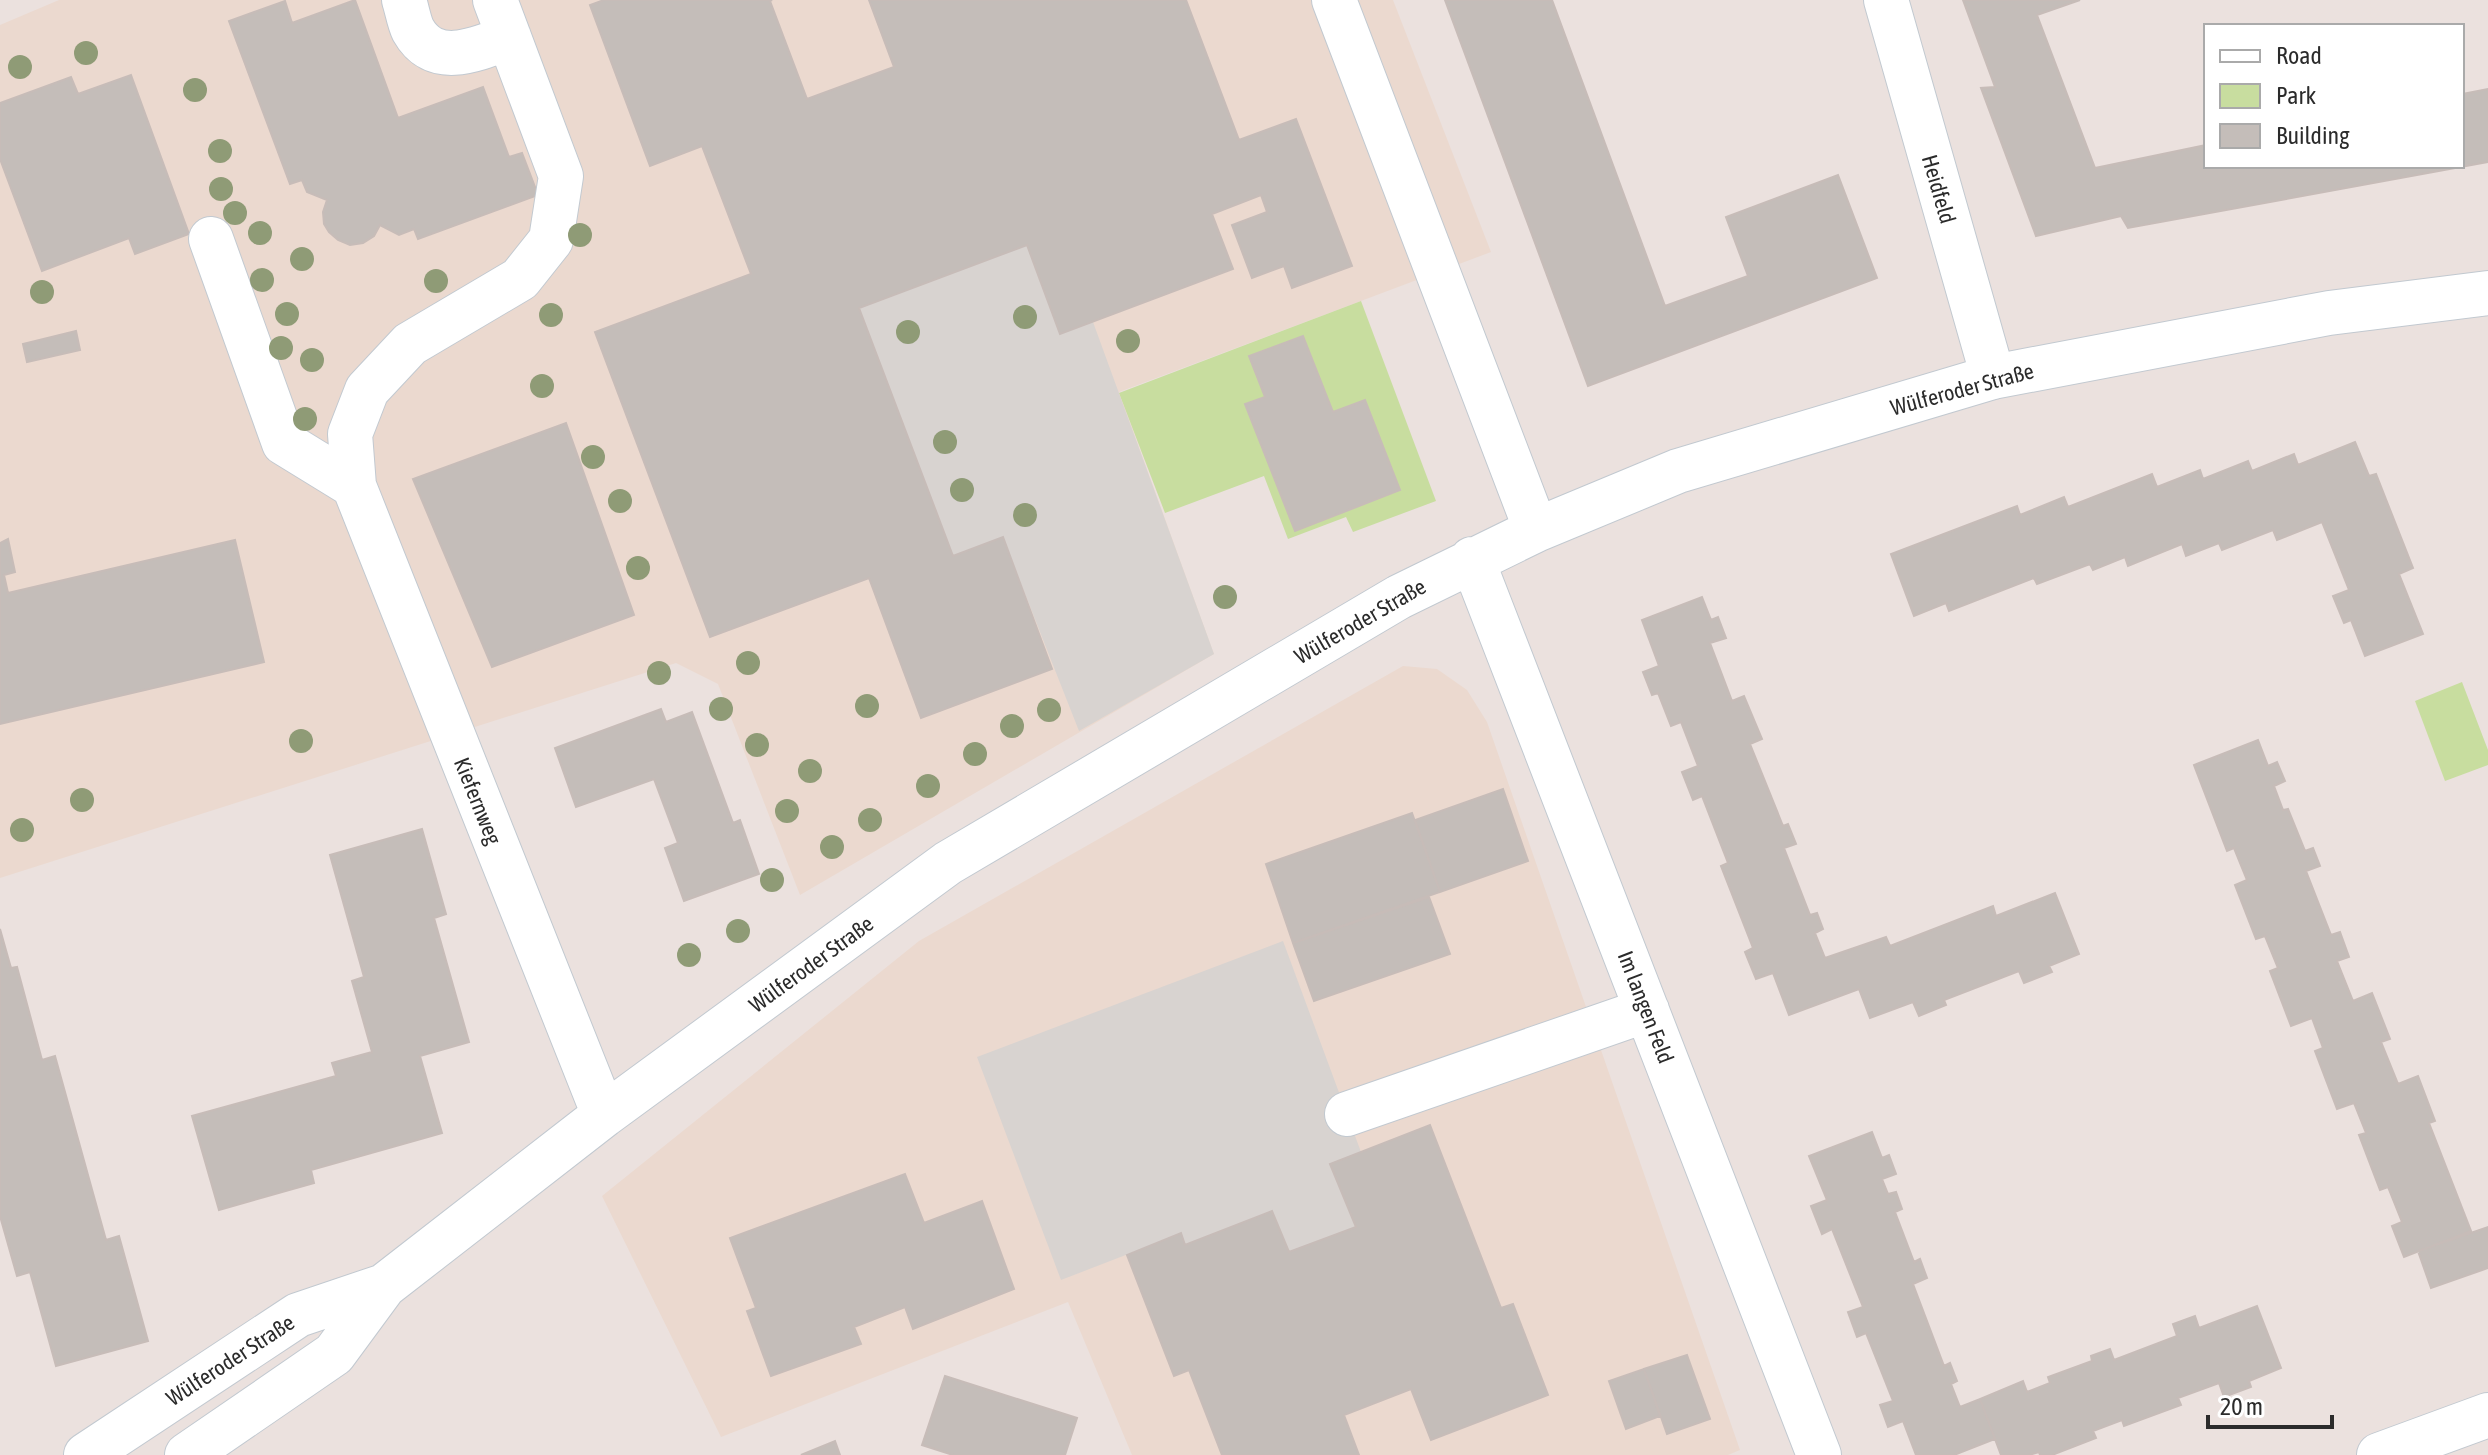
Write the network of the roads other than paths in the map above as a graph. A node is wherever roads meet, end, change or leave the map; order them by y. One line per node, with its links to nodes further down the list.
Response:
1 (404, 0): 4 (street)
2 (1334, 0): 9 (street)
3 (1886, 0): 7 (street, Heidfeld)
4 (502, 18): 8 (street, Kiefernweg)
5 (211, 239): 8 (street)
6 (2488, 293): 7 (street, Wülferoder Straße)
7 (1993, 377): 9 (street, Wülferoder Straße)
8 (354, 486): 13 (street, Kiefernweg)
9 (1536, 530): 10 (street, Wülferoder Straße)
10 (1472, 559): 11 (street, Im langen Feld); 13 (street, Wülferoder Straße)
11 (1647, 1010): 12 (street); 18 (street, Im langen Feld)
12 (1347, 1114)
13 (604, 1115): 14 (street, Wülferoder Straße)
14 (384, 1286): 16 (street, Wülferoder Straße); 17 (street, Wülferoder Straße)
15 (2488, 1415): 19 (street)
16 (86, 1455)
17 (187, 1455)
18 (1819, 1455)
19 (2379, 1455)

